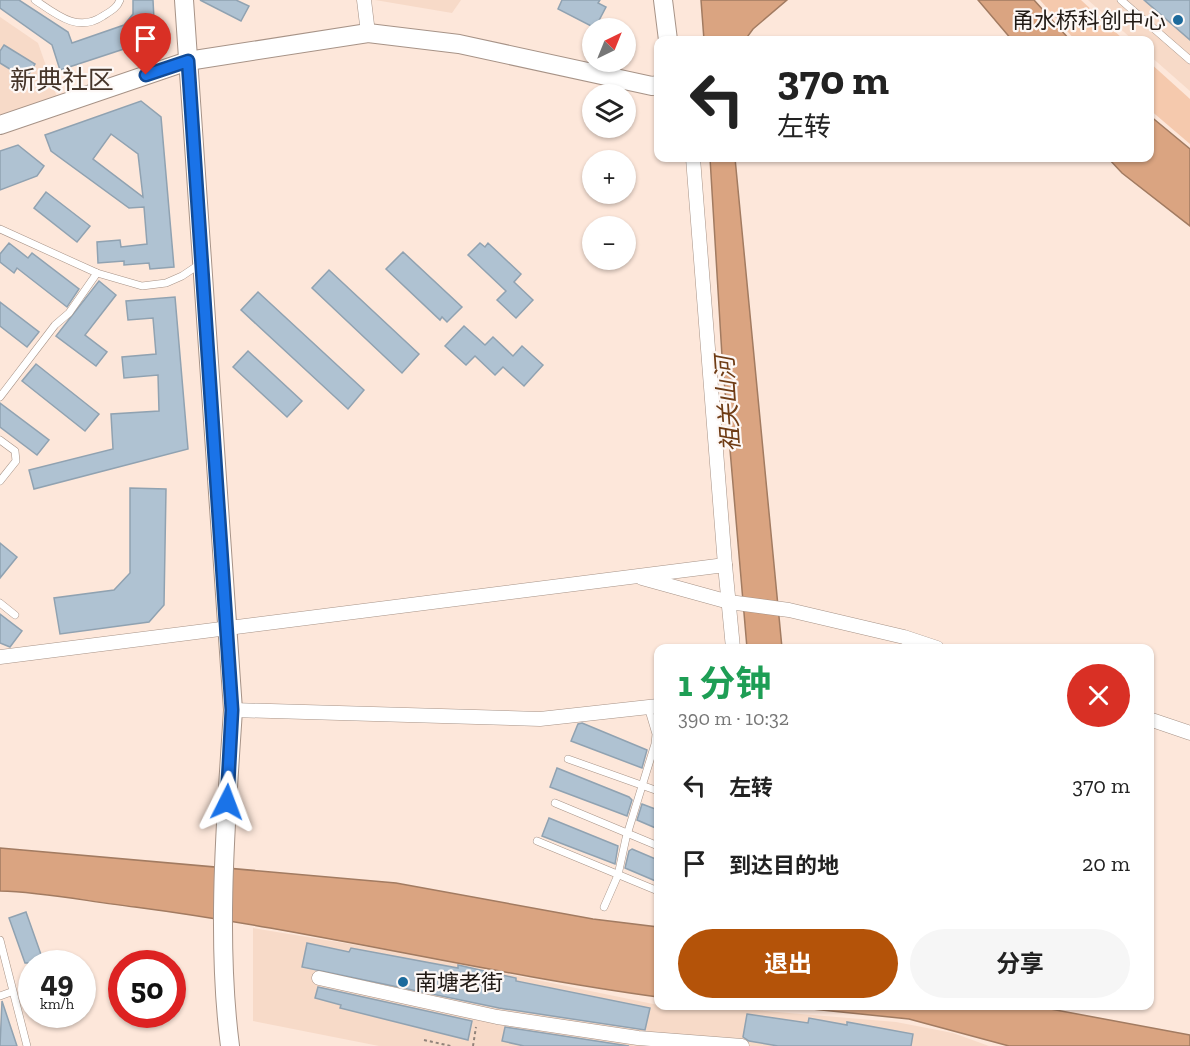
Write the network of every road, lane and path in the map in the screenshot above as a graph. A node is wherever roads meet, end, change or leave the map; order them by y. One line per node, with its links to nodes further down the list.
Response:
1 (35, 0): 2 (lane)
2 (120, 0)
3 (184, 0): 10 (main road)
4 (364, 0): 7 (street)
5 (663, 0): 8 (main road)
6 (1121, 0): 9 (lane)
7 (368, 33): 10 (main road); 11 (main road)
8 (668, 36)
9 (1190, 60)
10 (188, 61): 12 (main road); 15 (main road)
11 (654, 86)
12 (0, 125)
13 (693, 162): 20 (street)
14 (0, 229): 16 (lane)
15 (201, 263): 16 (lane); 25 (main road)
16 (97, 273): 17 (lane)
17 (0, 397)
18 (0, 440): 19 (lane)
19 (0, 481)
20 (725, 565): 21 (street); 23 (street)
21 (637, 577): 23 (street); 25 (street)
22 (0, 603): 24 (lane)
23 (734, 603): 26 (street); 27 (street)
24 (15, 615)
25 (225, 630): 28 (street); 30 (main road)
26 (733, 644)
27 (925, 644)
28 (0, 657)
29 (653, 707): 30 (street)
30 (232, 710): 52 (main road)
31 (1154, 721): 32 (street)
32 (1190, 733)
33 (654, 741): 35 (lane)
34 (568, 759): 35 (lane)
35 (642, 785): 36 (lane); 38 (lane)
36 (654, 790)
37 (555, 803): 38 (lane)
38 (627, 833): 40 (lane); 41 (lane)
39 (537, 841): 41 (lane)
40 (654, 844)
41 (618, 875): 42 (lane); 43 (lane)
42 (654, 889)
43 (604, 907)
44 (0, 940): 46 (lane)
45 (319, 978): 48 (street)
46 (11, 992): 47 (lane); 51 (lane)
47 (0, 996)
48 (480, 1013): 50 (street); 54 (path)
49 (424, 1040): 53 (path)
50 (702, 1043): 55 (street)
51 (27, 1046)
52 (230, 1046)
53 (451, 1046)
54 (473, 1046)
55 (742, 1046)

